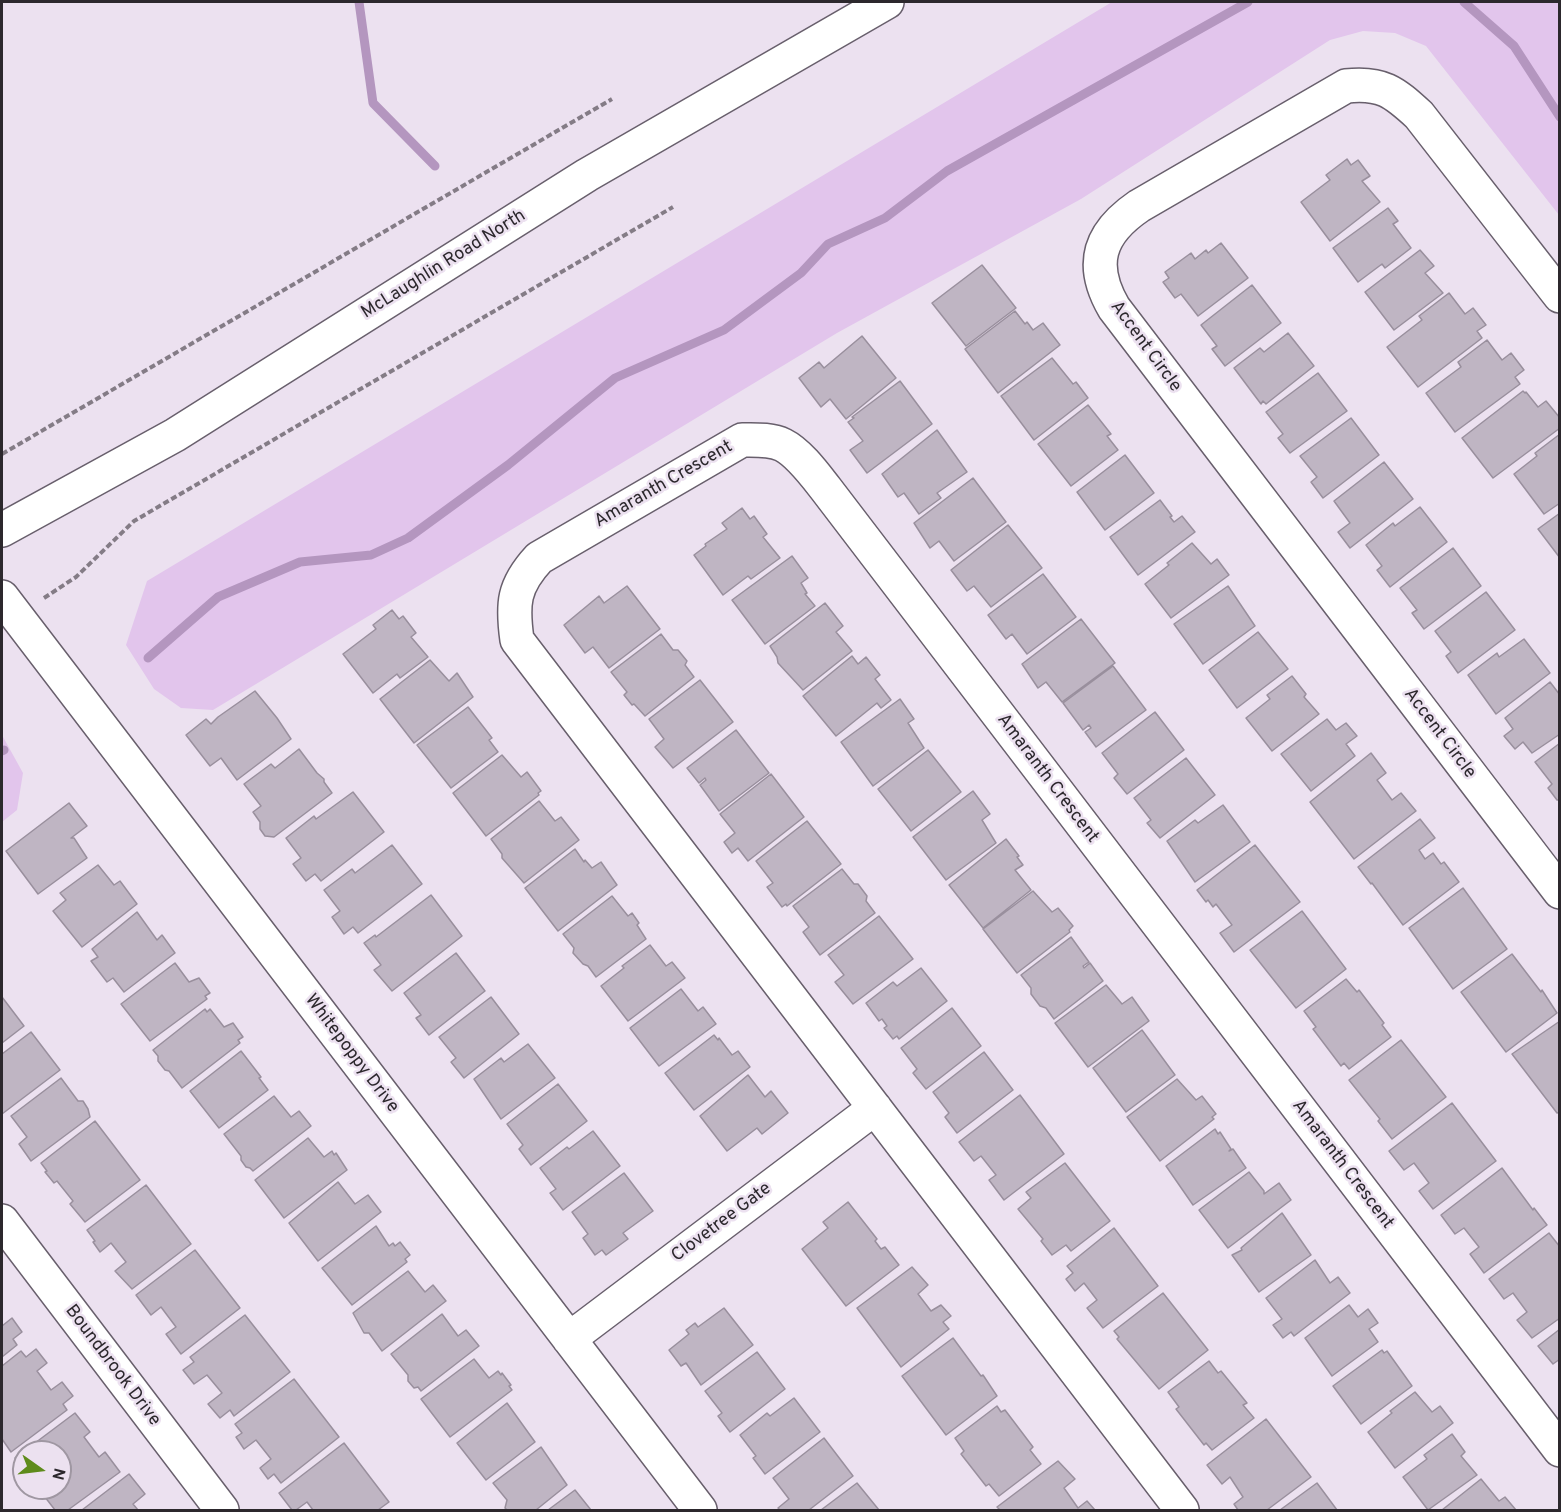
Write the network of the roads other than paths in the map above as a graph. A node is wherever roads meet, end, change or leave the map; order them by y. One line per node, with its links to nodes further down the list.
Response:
1 (887, 2): 3 (street, McLaughlin Road North)
2 (1560, 296): 5 (street, Accent Circle)
3 (2, 530)
4 (2, 597): 8 (street, Whitepoppy Drive)
5 (1560, 892)
6 (875, 1108): 8 (street, Clovetree Gate); 9 (street, Amaranth Crescent); 12 (street, Amaranth Crescent)
7 (2, 1221): 10 (street, Boundbrook Drive)
8 (569, 1340): 11 (street, Whitepoppy Drive)
9 (1560, 1450)
10 (222, 1510)
11 (700, 1510)
12 (1182, 1510)

